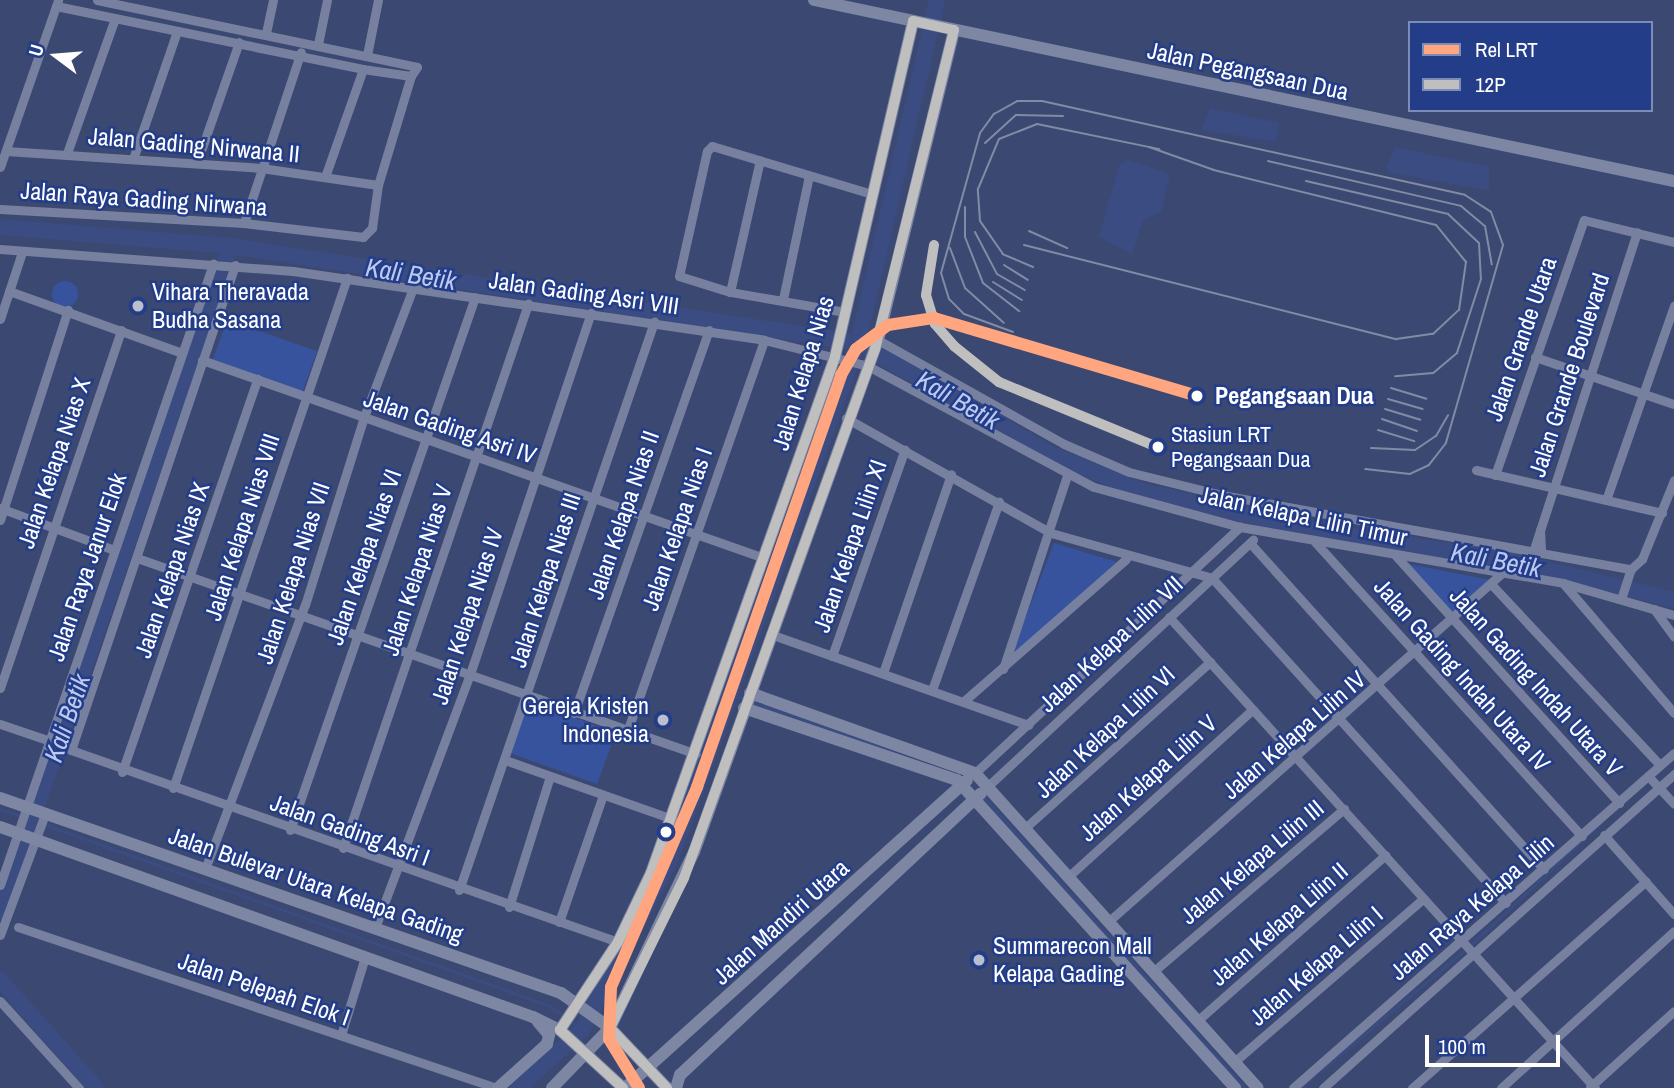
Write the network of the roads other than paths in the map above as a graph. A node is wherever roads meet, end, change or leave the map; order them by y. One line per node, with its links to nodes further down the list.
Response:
1 (97, 0): 11 (street)
2 (273, 0): 11 (street)
3 (327, 0): 14 (street)
4 (378, 0): 16 (street)
5 (814, 0): 8 (street, Jalan Pegangsaan Dua)
6 (57, 3): 7 (street); 19 (street)
7 (116, 18): 10 (street); 20 (street)
8 (915, 22): 9 (street, Jalan Pegangsaan Dua); 30 (street, Jalan Kelapa Nias)
9 (951, 29): 28 (street, Jalan Pegangsaan Dua); 55 (street)
10 (177, 31): 13 (street); 21 (street)
11 (266, 33): 12 (street)
12 (304, 41): 14 (street); 15 (street)
13 (239, 42): 15 (street); 23 (street)
14 (318, 44): 16 (street)
15 (299, 55): 17 (street); 25 (street)
16 (367, 55): 18 (street)
17 (363, 69): 18 (street); 27 (street)
18 (411, 76): 29 (street)
19 (6, 151): 20 (street, Jalan Gading Nirwana II); 24 (street)
20 (67, 153): 21 (street, Jalan Gading Nirwana II)
21 (133, 159): 23 (street, Jalan Gading Nirwana II)
22 (760, 160): 26 (street); 42 (street); 42 (street)
23 (197, 162): 25 (street, Jalan Gading Nirwana II)
24 (0, 167)
25 (261, 167): 27 (street, Jalan Gading Nirwana II); 32 (street)
26 (809, 176): 30 (street); 44 (street)
27 (325, 177): 29 (street, Jalan Gading Nirwana II)
28 (1674, 181)
29 (378, 185): 32 (street, Jalan Raya Gading Nirwana)
30 (872, 194): 48 (street, Jalan Kelapa Nias)
31 (0, 209): 32 (street, Jalan Raya Gading Nirwana)
32 (244, 223)
33 (1637, 232): 34 (street); 58 (street, Jalan Grande Utara); 61 (street, Jalan Grande Boulevard)
34 (1674, 242)
35 (0, 249): 36 (street, Jalan Gading Asri VIII)
36 (22, 252): 37 (street, Jalan Gading Asri VIII); 41 (street)
37 (214, 264): 38 (street, Jalan Gading Asri VIII); 56 (street, Jalan Raya Janur Elok)
38 (234, 265): 39 (street, Jalan Gading Asri VIII); 59 (street, Jalan Raya Janur Elok)
39 (347, 278): 40 (street, Jalan Gading Asri VIII); 64 (street, Jalan Kelapa Nias VIII)
40 (413, 288): 43 (street, Jalan Gading Asri VIII); 66 (street, Jalan Kelapa Nias VII)
41 (9, 291): 47 (street); 50 (street)
42 (730, 292): 44 (street)
43 (475, 297): 45 (street, Jalan Gading Asri VIII); 68 (street, Jalan Kelapa Nias VI)
44 (783, 299): 48 (street)
45 (528, 304): 49 (street, Jalan Gading Asri VIII); 70 (street, Jalan Kelapa Nias V)
46 (1674, 306): 63 (street)
47 (68, 310): 52 (street); 81 (street)
48 (845, 312): 57 (street, Jalan Kelapa Nias)
49 (591, 313): 51 (street, Jalan Gading Asri VIII); 75 (street, Jalan Kelapa Nias IV)
50 (0, 319)
51 (653, 322): 53 (street, Jalan Gading Asri VIII); 78 (street, Jalan Kelapa Nias III)
52 (121, 330): 56 (street); 85 (street, Jalan Kelapa Nias X)
53 (709, 330): 54 (street, Jalan Gading Asri VIII); 83 (street, Jalan Kelapa Nias II)
54 (764, 340): 57 (street, Jalan Gading Asri VIII); 89 (street, Jalan Kelapa Nias I)
55 (876, 344): 60 (street); 93 (street)
56 (182, 353): 92 (street, Jalan Raya Janur Elok)
57 (837, 354): 60 (street, Jalan Gading Asri VIII); 96 (street, Jalan Kelapa Nias)
58 (1535, 357): 61 (street); 74 (street, Jalan Grande Utara)
59 (202, 360): 62 (street, Jalan Gading Asri IV); 95 (street, Jalan Raya Janur Elok)
60 (864, 364): 67 (street); 73 (street, Jalan Kelapa Lilin Timur)
61 (1589, 376): 63 (street); 77 (street, Jalan Grande Boulevard)
62 (257, 379): 64 (street, Jalan Gading Asri IV); 101 (street, Jalan Kelapa Nias IX)
63 (1643, 394): 65 (street); 79 (street)
64 (306, 397): 66 (street, Jalan Gading Asri IV); 105 (street, Jalan Kelapa Nias VIII)
65 (1674, 404)
66 (364, 417): 68 (street, Jalan Gading Asri IV); 109 (street, Jalan Kelapa Nias VII)
67 (846, 418): 69 (street); 112 (street)
68 (424, 438): 70 (street, Jalan Gading Asri IV); 114 (street, Jalan Kelapa Nias VI)
69 (905, 449): 72 (street); 117 (street, Jalan Kelapa Lilin XI)
70 (475, 456): 75 (street, Jalan Gading Asri IV); 116 (street, Jalan Kelapa Nias V)
71 (1476, 470): 74 (street)
72 (951, 474): 80 (street); 120 (street)
73 (1067, 475): 86 (street, Jalan Kelapa Lilin Timur); 88 (street)
74 (1495, 475): 77 (street)
75 (533, 477): 78 (street, Jalan Gading Asri IV); 121 (street, Jalan Kelapa Nias IV)
76 (1674, 480): 82 (street)
77 (1552, 488): 79 (street); 93 (street, Jalan Grande Boulevard)
78 (592, 497): 83 (street, Jalan Gading Asri IV); 126 (street, Jalan Kelapa Nias III)
79 (1606, 500): 82 (street)
80 (999, 502): 88 (street); 124 (street)
81 (2, 508): 84 (street); 85 (street)
82 (1662, 513): 98 (street)
83 (644, 515): 89 (street, Jalan Gading Asri IV); 130 (street, Jalan Kelapa Nias II)
84 (0, 520)
85 (53, 524): 92 (street); 123 (street, Jalan Kelapa Nias X)
86 (1240, 527): 87 (street, Jalan Kelapa Lilin Timur); 100 (street, Jalan Kelapa Lilin VII)
87 (1262, 531): 90 (street, Jalan Kelapa Lilin Timur); 91 (street, Jalan Kelapa Lilin VII)
88 (1051, 533): 97 (street); 119 (street)
89 (696, 534): 96 (street, Jalan Gading Asri IV); 135 (street, Jalan Kelapa Nias I)
90 (1314, 541): 94 (street, Jalan Kelapa Lilin Timur); 115 (street, Jalan Gading Indah Utara IV)
91 (1250, 542): 102 (street, Jalan Kelapa Lilin VII); 122 (street)
92 (114, 550): 136 (street, Jalan Raya Janur Elok)
93 (1537, 550): 98 (street)
94 (1396, 556): 99 (street, Jalan Kelapa Lilin Timur); 111 (street, Jalan Gading Indah Utara V)
95 (137, 558): 101 (street); 137 (street, Jalan Raya Janur Elok)
96 (764, 558): 139 (street, Jalan Kelapa Nias)
97 (1126, 559): 100 (street); 119 (street)
98 (1630, 571): 106 (street)
99 (1501, 574): 103 (street, Jalan Kelapa Lilin Timur); 104 (street, Jalan Kelapa Lilin IV)
100 (1194, 575): 102 (street); 134 (street, Jalan Kelapa Lilin VII)
101 (191, 576): 105 (street); 143 (street, Jalan Kelapa Nias IX)
102 (1212, 578): 110 (street, Jalan Kelapa Lilin VII); 132 (street)
103 (1563, 583): 106 (street, Jalan Kelapa Lilin Timur); 131 (street)
104 (1492, 585): 111 (street, Jalan Kelapa Lilin IV); 142 (street)
105 (242, 595): 109 (street); 150 (street, Jalan Kelapa Nias VIII)
106 (1623, 598): 107 (street, Jalan Kelapa Lilin Timur)
107 (1651, 608): 108 (street, Jalan Kelapa Lilin Timur); 113 (street)
108 (1674, 615)
109 (301, 616): 114 (street); 157 (street, Jalan Kelapa Nias VII)
110 (1169, 617): 118 (street); 149 (street, Jalan Kelapa Lilin VII)
111 (1454, 619): 115 (street, Jalan Kelapa Lilin IV); 154 (street, Jalan Gading Indah Utara V)
112 (770, 634): 117 (street); 125 (street)
113 (1674, 637)
114 (357, 638): 116 (street); 163 (street, Jalan Kelapa Nias VI)
115 (1416, 653): 122 (street, Jalan Kelapa Lilin IV); 166 (street, Jalan Gading Indah Utara IV)
116 (409, 656): 121 (street); 168 (street, Jalan Kelapa Nias V)
117 (832, 656): 120 (street)
118 (1210, 662): 129 (street); 162 (street, Jalan Kelapa Lilin VI)
119 (1003, 670): 127 (street)
120 (883, 673): 124 (street)
121 (468, 677): 126 (street); 170 (street, Jalan Kelapa Nias IV)
122 (1381, 685): 132 (street, Jalan Kelapa Lilin IV); 172 (street)
123 (0, 688)
124 (932, 690): 127 (street)
125 (750, 693): 128 (street); 144 (street)
126 (527, 697): 130 (street); 140 (street, Jalan Kelapa Nias III)
127 (964, 701): 134 (street)
128 (744, 708): 148 (street); 201 (street)
129 (1253, 709): 141 (street); 173 (street, Jalan Kelapa Lilin V)
130 (574, 713): 135 (street)
131 (1674, 713)
132 (1341, 721): 141 (street, Jalan Kelapa Lilin IV); 181 (street)
133 (0, 724): 136 (street)
134 (1028, 725): 144 (street, Jalan Kelapa Lilin VII)
135 (627, 732): 139 (street)
136 (47, 740): 156 (street, Jalan Raya Janur Elok)
137 (71, 750): 143 (street, Jalan Gading Asri I)
138 (1674, 753): 142 (street, Jalan Raya Kelapa Lilin)
139 (696, 754): 160 (street, Jalan Kelapa Nias)
140 (505, 760): 146 (street); 177 (street, Jalan Kelapa Nias III)
141 (1296, 760): 158 (street); 185 (street, Jalan Kelapa Lilin IV)
142 (1660, 765): 147 (street, Jalan Raya Kelapa Lilin)
143 (122, 772): 150 (street, Jalan Gading Asri I)
144 (975, 772): 148 (street, Jalan Mandiri Utara); 149 (street)
145 (1674, 774): 147 (street, Jalan Raya Kelapa Lilin)
146 (550, 776): 151 (street); 182 (street)
147 (1653, 781): 154 (street, Jalan Raya Kelapa Lilin); 155 (street); 165 (street, Jalan Raya Kelapa Lilin)
148 (963, 785): 153 (street); 176 (street, Jalan Mandiri Utara)
149 (988, 786): 153 (street, Jalan Mandiri Utara); 162 (street)
150 (173, 788): 157 (street, Jalan Gading Asri I)
151 (603, 794): 160 (street); 186 (street)
152 (0, 798): 156 (street, Jalan Bulevar Utara Kelapa Gading)
153 (977, 799): 180 (street, Jalan Mandiri Utara); 215 (street)
154 (1619, 803): 166 (street, Jalan Raya Kelapa Lilin)
155 (1674, 804)
156 (25, 808): 159 (street, Jalan Bulevar Utara Kelapa Gading); 164 (street, Jalan Raya Janur Elok)
157 (231, 808): 163 (street, Jalan Gading Asri I); 171 (street, Jalan Kelapa Nias VII)
158 (1344, 809): 169 (street); 194 (street, Jalan Kelapa Lilin III)
159 (43, 815): 167 (street); 171 (street, Jalan Bulevar Utara Kelapa Gading)
160 (673, 819): 191 (street, Jalan Kelapa Nias)
161 (0, 827): 164 (street, Jalan Bulevar Utara Kelapa Gading)
162 (1025, 828): 173 (street)
163 (290, 830): 168 (street, Jalan Gading Asri I)
164 (17, 831): 167 (street, Jalan Bulevar Utara Kelapa Gading); 175 (street, Jalan Raya Janur Elok)
165 (1604, 835): 174 (street); 192 (street, Jalan Raya Kelapa Lilin)
166 (1582, 836): 172 (street, Jalan Raya Kelapa Lilin)
167 (34, 838): 190 (street); 193 (street, Jalan Bulevar Utara Kelapa Gading)
168 (343, 848): 170 (street, Jalan Gading Asri I)
169 (1385, 855): 179 (street); 200 (street, Jalan Kelapa Lilin II)
170 (397, 868): 177 (street, Jalan Gading Asri I); 188 (street, Jalan Kelapa Nias IV)
171 (205, 869): 188 (street, Jalan Bulevar Utara Kelapa Gading)
172 (1544, 869): 181 (street, Jalan Raya Kelapa Lilin)
173 (1069, 876): 185 (street)
174 (1646, 881): 184 (street); 195 (street)
175 (0, 885)
176 (853, 885): 178 (street, Jalan Mandiri Utara); 180 (street)
177 (458, 890): 182 (street, Jalan Gading Asri I)
178 (839, 896): 183 (street); 207 (street, Jalan Mandiri Utara)
179 (1423, 899): 192 (street); 206 (street, Jalan Kelapa Lilin I)
180 (867, 902): 183 (street, Jalan Mandiri Utara)
181 (1506, 904): 192 (street, Jalan Raya Kelapa Lilin)
182 (509, 907): 186 (street, Jalan Gading Asri I)
183 (856, 914): 214 (street, Jalan Mandiri Utara)
184 (1674, 914)
185 (1109, 921): 194 (street)
186 (559, 922): 191 (street, Jalan Gading Asri I)
187 (18, 927): 203 (street, Jalan Pelepah Elok I)
188 (375, 928): 197 (street, Jalan Bulevar Utara Kelapa Gading)
189 (1674, 932): 204 (street)
190 (0, 934)
191 (618, 942): 197 (street, Jalan Kelapa Nias)
192 (1468, 947): 195 (street); 217 (street, Jalan Raya Kelapa Lilin); 218 (street, Jalan Raya Kelapa Lilin)
193 (365, 957): 199 (street, Jalan Bulevar Utara Kelapa Gading); 203 (street)
194 (1154, 971): 200 (street)
195 (1515, 998): 204 (street); 219 (street)
196 (0, 1000): 209 (street)
197 (580, 1008): 201 (street, Jalan Bulevar Utara Kelapa Gading); 202 (street, Jalan Kelapa Nias)
198 (1674, 1011): 208 (street)
199 (533, 1017): 202 (street, Jalan Bulevar Utara Kelapa Gading); 210 (street)
200 (1197, 1021): 206 (street)
201 (610, 1028): 205 (street); 207 (street, Jalan Bulevar Utara Kelapa Gading)
202 (565, 1030): 205 (street, Jalan Bulevar Utara Kelapa Gading)
203 (341, 1035): 210 (street, Jalan Pelepah Elok I)
204 (1553, 1040): 208 (street); 220 (street)
205 (586, 1052): 211 (street); 212 (street, Jalan Bulevar Utara Kelapa Gading)
206 (1234, 1062): 216 (street)
207 (650, 1069): 212 (street, Jalan Mandiri Utara); 213 (street, Jalan Bulevar Utara Kelapa Gading)
208 (1592, 1087)
209 (79, 1088)
210 (497, 1088)
211 (552, 1088)
212 (624, 1088)
213 (667, 1088)
214 (676, 1088)
215 (1235, 1088)
216 (1258, 1088)
217 (1293, 1088)
218 (1323, 1088)
219 (1412, 1088)
220 (1501, 1088)

